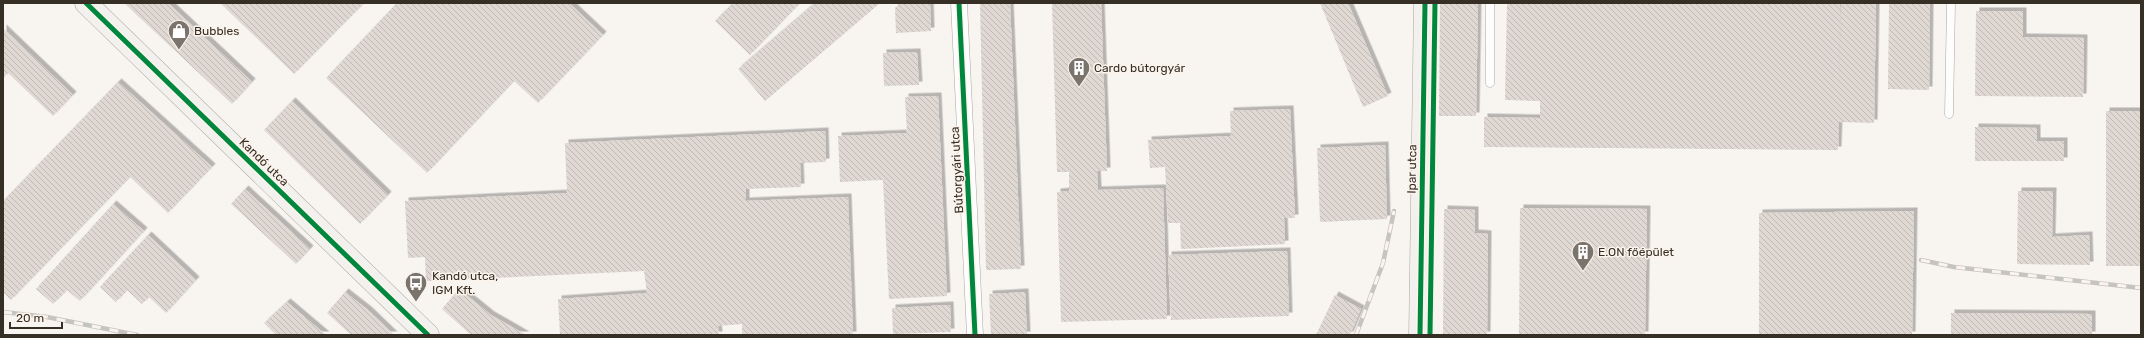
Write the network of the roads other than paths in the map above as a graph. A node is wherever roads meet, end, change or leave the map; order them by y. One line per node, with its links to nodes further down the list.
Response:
1 (86, 3): 8 (street, Kandó utca)
2 (959, 3): 9 (street, Bútorgyári utca)
3 (1425, 3): 10 (street, Ipar utca)
4 (1490, 3): 6 (lane)
5 (1951, 3): 7 (lane)
6 (1490, 83)
7 (1949, 114)
8 (428, 335)
9 (975, 335)
10 (1420, 335)

